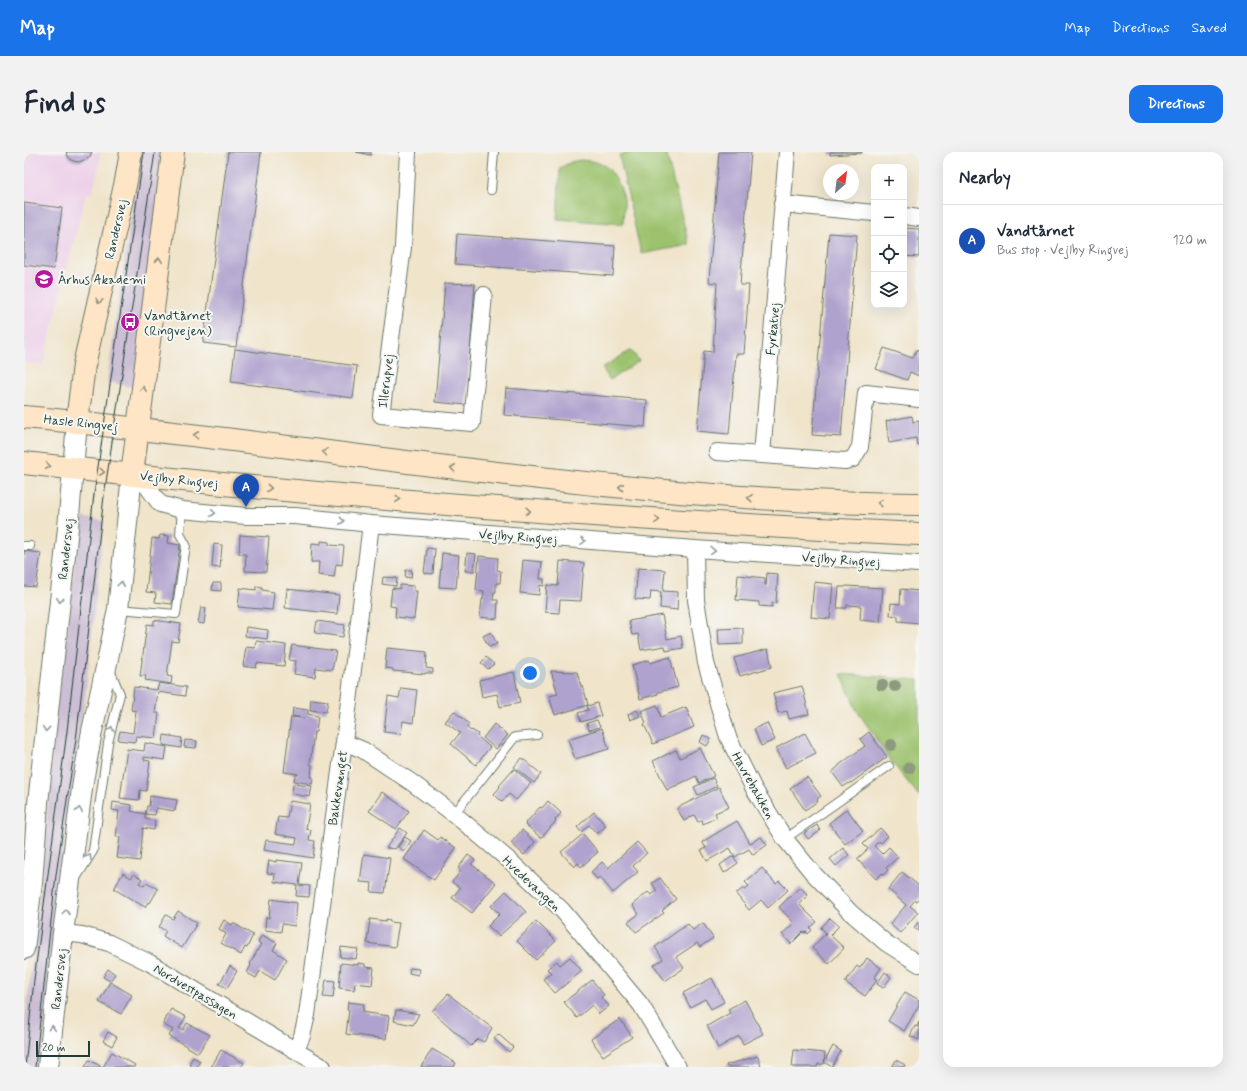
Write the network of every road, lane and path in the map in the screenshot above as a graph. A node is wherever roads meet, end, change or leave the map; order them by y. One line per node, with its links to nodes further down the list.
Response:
1 (131, 152): 14 (main road, Randersvej, one-way to 14)
2 (172, 152): 15 (main road, Randersvej, one-way to 2)
3 (408, 152): 11 (street, Illerupvej)
4 (494, 152): 6 (lane)
5 (787, 152): 7 (street, Fyrkatvej)
6 (490, 190)
7 (782, 204): 8 (street); 17 (street, Fyrkatvej)
8 (871, 213)
9 (907, 216): 10 (street)
10 (919, 218)
11 (484, 295)
12 (919, 399): 17 (street)
13 (24, 416): 14 (main road, Hasle Ringvej)
14 (77, 422): 15 (main road, Hasle Ringvej); 19 (street, Randersvej)
15 (138, 428): 20 (main road, Randersvej); 21 (main road, one-way to 15)
16 (717, 452): 17 (street)
17 (762, 455)
18 (24, 463): 19 (main road, one-way to 19)
19 (73, 469): 20 (main road, Vejlby Ringvej, one-way to 20); 34 (street, Randersvej, one-way to 34)
20 (132, 475): 22 (street, Vejlby Ringvej); 24 (main road, Vejlby Ringvej, one-way to 24); 27 (street, Randersvej, one-way to 20)
21 (919, 504)
22 (182, 510): 23 (street, Vejlby Ringvej, one-way to 23); 27 (lane)
23 (371, 524): 25 (street, Vejlby Ringvej, one-way to 25); 29 (street, Bakkevænget)
24 (919, 534)
25 (695, 550): 26 (street, Vejlby Ringvej, one-way to 26); 32 (street, Havrebakken)
26 (919, 564)
27 (118, 609): 33 (street, Randersvej, one-way to 27)
28 (537, 735): 31 (lane)
29 (344, 742): 31 (street, Hvedevangen); 36 (street, Bakkevænget)
30 (889, 766): 32 (lane)
31 (454, 814): 39 (street, Hvedevangen)
32 (786, 839): 35 (street, Havrebakken)
33 (63, 933): 36 (street, Nordvestpassagen); 37 (street, Randersvej, one-way to 33)
34 (24, 949)
35 (919, 964)
36 (296, 1050): 38 (street, Nordvestpassagen)
37 (48, 1067)
38 (323, 1067)
39 (678, 1067)

